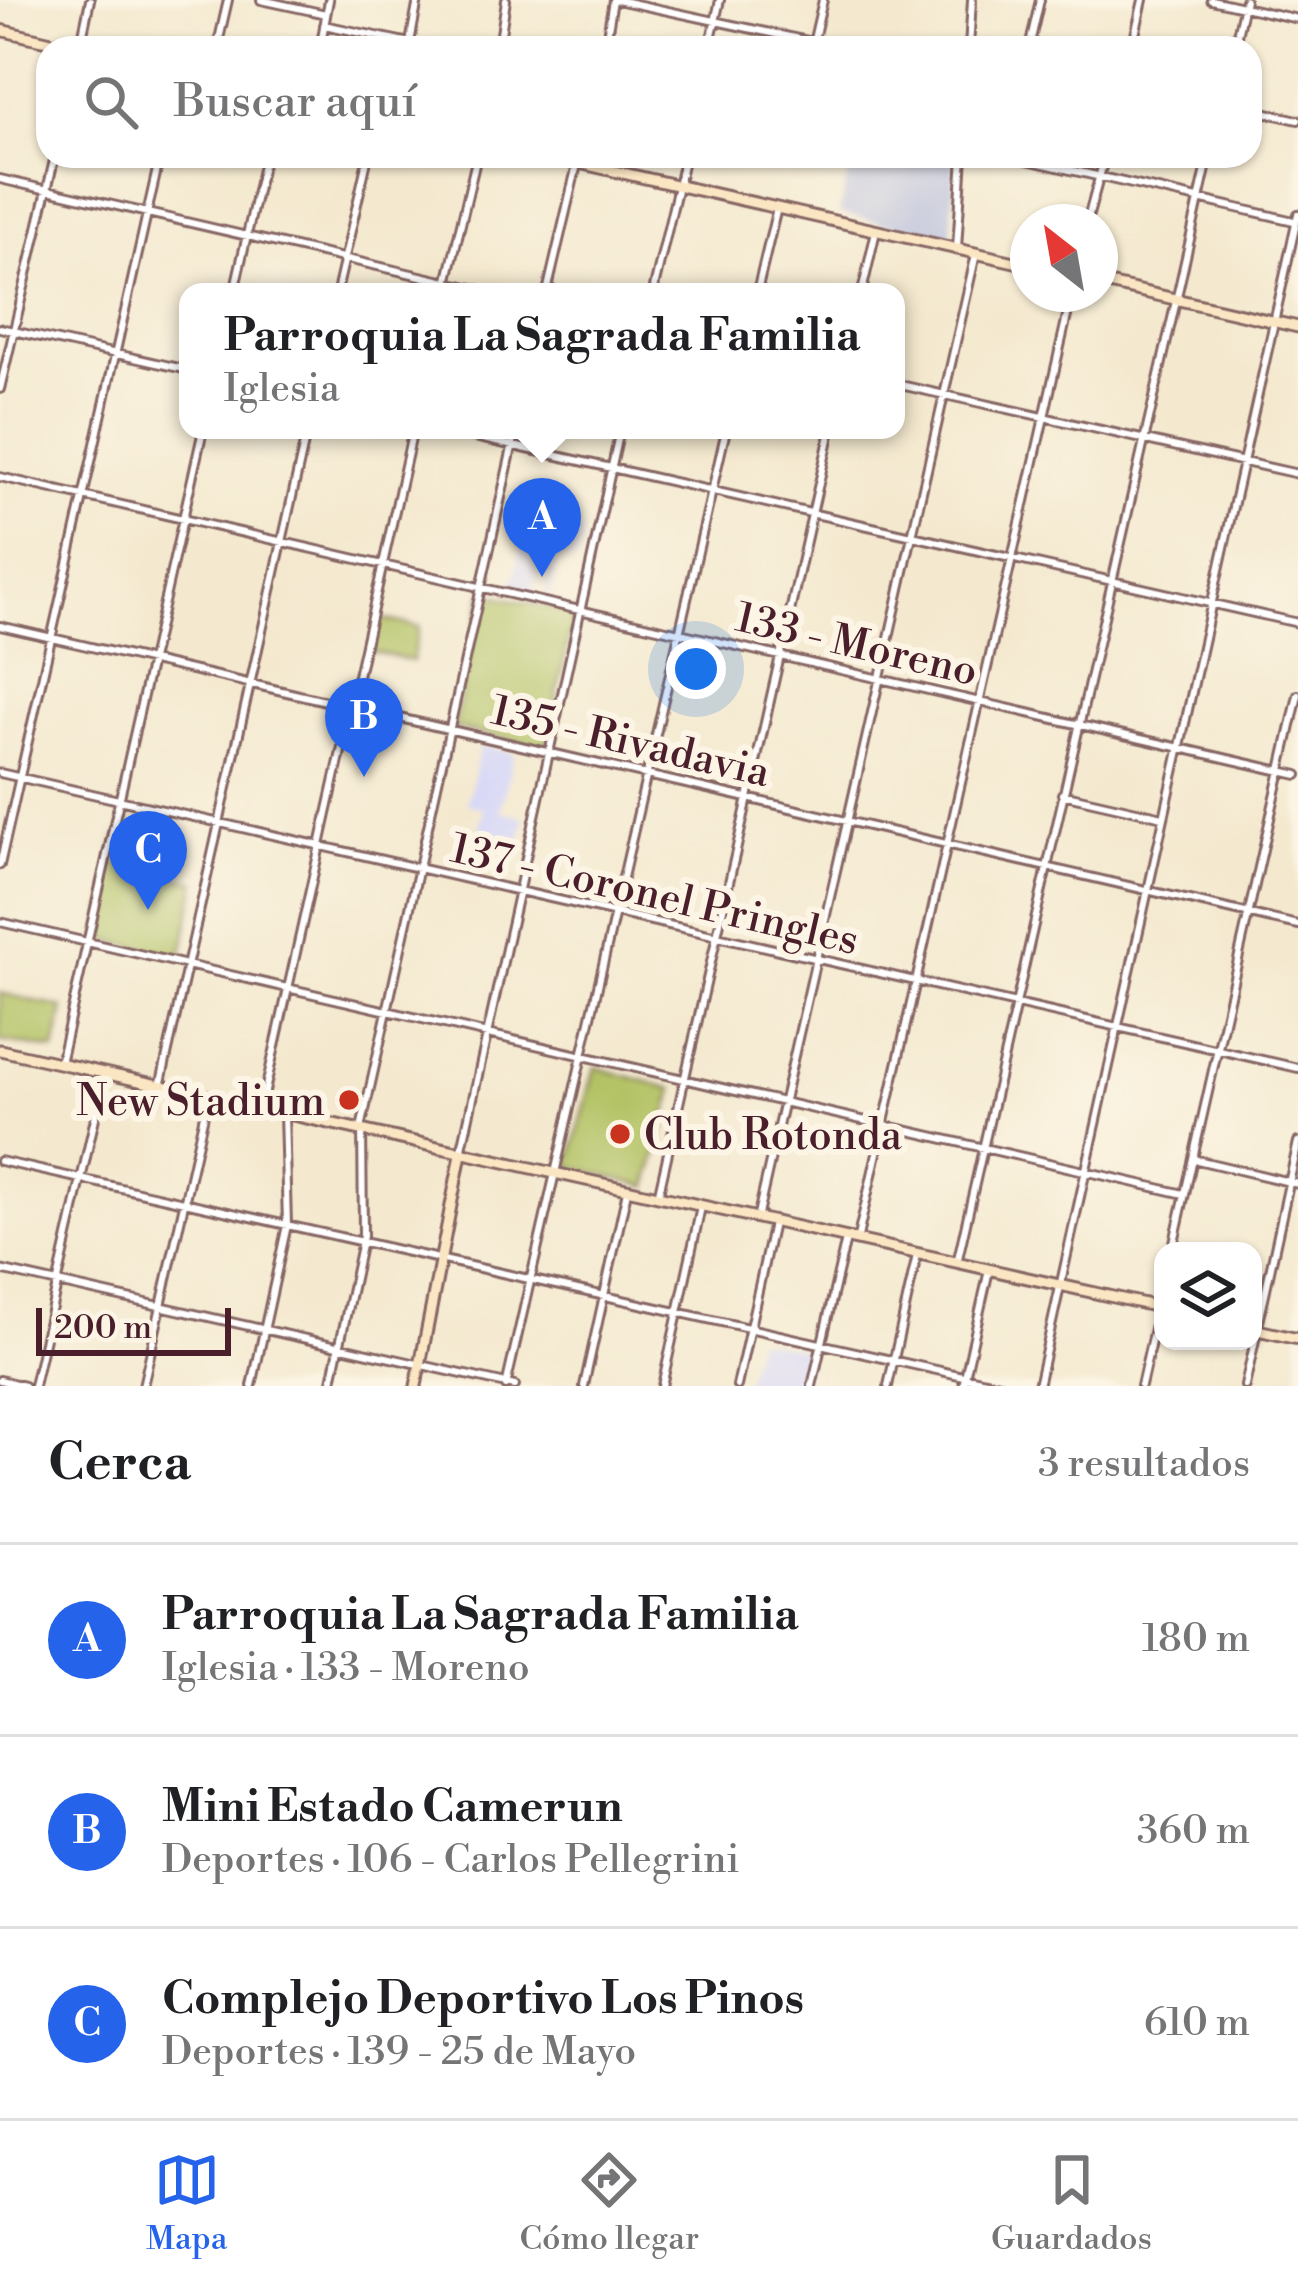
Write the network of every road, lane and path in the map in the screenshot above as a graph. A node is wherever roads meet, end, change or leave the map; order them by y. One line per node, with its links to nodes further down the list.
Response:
1 (90, 0): 20 (street)
2 (228, 0): 21 (street)
3 (261, 0): 15 (street)
4 (329, 0): 15 (street)
5 (418, 0): 24 (street)
6 (506, 0): 25 (street)
7 (615, 0): 17 (street); 26 (street)
8 (720, 0): 17 (street)
9 (823, 0): 29 (street)
10 (972, 0): 30 (street)
11 (1040, 0): 31 (street)
12 (1143, 0): 32 (street)
13 (1211, 0): 14 (street)
14 (1244, 4): 16 (street); 33 (street)
15 (326, 14): 18 (street)
16 (1298, 19)
17 (715, 21): 27 (street); 28 (street)
18 (324, 25): 22 (street); 23 (street)
19 (0, 31): 34 (main road)
20 (82, 36)
21 (220, 36)
22 (322, 36)
23 (371, 36)
24 (412, 36)
25 (501, 36)
26 (607, 36)
27 (712, 36)
28 (776, 36)
29 (814, 36)
30 (970, 36)
31 (1032, 36)
32 (1135, 36)
33 (1237, 36)
34 (36, 39)
35 (1262, 112): 36 (street)
36 (1298, 120)
37 (52, 168): 52 (street)
38 (157, 168): 56 (street)
39 (262, 168): 59 (street)
40 (365, 168): 62 (street)
41 (474, 168): 67 (street)
42 (576, 168): 68 (street)
43 (614, 168): 51 (main road)
44 (682, 168): 51 (street)
45 (962, 168): 60 (street)
46 (1064, 168): 49 (street)
47 (1102, 168): 49 (street)
48 (1206, 168): 53 (street)
49 (1100, 176): 53 (street); 54 (street)
50 (0, 179): 52 (street)
51 (679, 184): 55 (main road); 69 (street)
52 (46, 191): 56 (street); 78 (street)
53 (1198, 200): 57 (street); 73 (street)
54 (1092, 204)
55 (777, 208): 58 (main road); 70 (street)
56 (147, 214): 59 (street); 79 (street)
57 (1298, 219): 75 (street)
58 (877, 230): 60 (main road); 71 (street)
59 (246, 236): 62 (street); 64 (street)
60 (957, 250): 61 (main road)
61 (976, 254): 63 (main road); 83 (street)
62 (344, 258): 65 (street); 66 (street)
63 (1010, 261)
64 (236, 283)
65 (339, 283)
66 (432, 283)
67 (447, 283)
68 (549, 283)
69 (655, 283)
70 (760, 283)
71 (864, 283)
72 (1118, 286): 73 (main road)
73 (1175, 300): 75 (main road); 93 (street)
74 (1068, 312): 84 (street)
75 (1273, 321): 76 (main road); 95 (street)
76 (1298, 327)
77 (0, 328): 78 (street)
78 (13, 330): 79 (street); 82 (street)
79 (114, 353): 80 (street); 100 (street)
80 (179, 368)
81 (905, 386): 83 (street)
82 (0, 389)
83 (944, 394): 84 (street); 103 (street)
84 (1045, 417): 93 (street); 105 (street)
85 (201, 439): 102 (street)
86 (305, 439): 104 (street)
87 (411, 439): 106 (street)
88 (482, 439): 94 (street)
89 (514, 439): 94 (street)
90 (618, 439): 96 (street)
91 (724, 439): 99 (street)
92 (829, 439): 101 (street)
93 (1143, 440): 95 (street); 107 (street)
94 (512, 446): 96 (street); 108 (street)
95 (1243, 462): 97 (street); 109 (street)
96 (611, 470): 99 (street); 110 (street)
97 (1298, 474)
98 (0, 477): 100 (street, 133 - Moreno)
99 (712, 491): 101 (street); 113 (street)
100 (80, 495): 102 (street, 133 - Moreno); 114 (street)
101 (812, 513): 103 (street); 115 (street)
102 (183, 518): 104 (street, 133 - Moreno); 116 (street)
103 (910, 536): 105 (street); 117 (street)
104 (282, 540): 106 (street, 133 - Moreno); 118 (street)
105 (1010, 560): 107 (street); 120 (street)
106 (382, 563): 108 (street, 133 - Moreno); 121 (street)
107 (1110, 581): 109 (street); 122 (street)
108 (481, 586): 110 (street, 133 - Moreno); 123 (street)
109 (1212, 603): 111 (street); 124 (street)
110 (580, 610): 113 (street, 133 - Moreno); 125 (street)
111 (1298, 623)
112 (0, 626): 114 (street, 135 - Rivadavia)
113 (680, 633): 115 (street, 133 - Moreno); 128 (street)
114 (49, 637): 116 (street, 135 - Rivadavia); 130 (street)
115 (778, 656): 117 (street, 133 - Moreno); 132 (street)
116 (149, 659): 118 (street, 135 - Rivadavia); 133 (street)
117 (878, 677): 120 (street, 133 - Moreno); 135 (street)
118 (250, 682): 121 (street, 135 - Rivadavia); 136 (street)
119 (1298, 695): 126 (street)
120 (978, 702): 122 (street, 133 - Moreno); 137 (street)
121 (349, 706): 123 (street, 135 - Rivadavia); 138 (street)
122 (1076, 724): 124 (street, 133 - Moreno); 131 (street)
123 (449, 730): 125 (street, 135 - Rivadavia); 141 (street)
124 (1180, 747): 126 (street, 133 - Moreno); 134 (street)
125 (549, 752): 128 (street, 135 - Rivadavia); 143 (street)
126 (1280, 771): 129 (street, 133 - Moreno); 144 (street)
127 (0, 773): 130 (street, 137 - Coronel Pringles)
128 (648, 773): 132 (street, 135 - Rivadavia); 145 (street)
129 (1298, 776)
130 (19, 777): 133 (street, 137 - Coronel Pringles); 140 (street)
131 (1061, 794): 134 (street); 139 (street)
132 (748, 797): 135 (street, 135 - Rivadavia); 148 (street)
133 (119, 801): 136 (street, 137 - Coronel Pringles); 149 (street)
134 (1163, 817): 142 (street)
135 (847, 818): 137 (street, 135 - Rivadavia); 150 (street)
136 (219, 824): 138 (street, 137 - Coronel Pringles); 151 (street)
137 (947, 842): 139 (street, 135 - Rivadavia); 152 (street)
138 (319, 848): 141 (street, 137 - Coronel Pringles); 153 (street)
139 (1046, 864): 142 (street, 135 - Rivadavia); 154 (street)
140 (0, 865)
141 (418, 870): 143 (street, 137 - Coronel Pringles); 155 (street)
142 (1145, 887): 144 (street, 135 - Rivadavia); 156 (street)
143 (518, 892): 145 (street, 137 - Coronel Pringles); 157 (street)
144 (1248, 913): 147 (street, 135 - Rivadavia); 158 (street)
145 (617, 914): 148 (street, 137 - Coronel Pringles); 160 (street)
146 (0, 922): 149 (street)
147 (1298, 925)
148 (716, 936): 150 (street, 137 - Coronel Pringles); 164 (street)
149 (87, 943): 151 (street); 161 (street)
150 (816, 959): 152 (street, 137 - Coronel Pringles); 167 (street)
151 (188, 965): 153 (street); 165 (street)
152 (915, 982): 154 (street, 137 - Coronel Pringles); 170 (street)
153 (288, 988): 155 (street); 168 (street)
154 (1015, 1004): 156 (street, 137 - Coronel Pringles); 173 (street)
155 (388, 1010): 157 (street); 171 (street)
156 (1114, 1025): 158 (street, 137 - Coronel Pringles); 177 (street)
157 (486, 1033): 160 (street); 174 (street)
158 (1216, 1049): 162 (street, 137 - Coronel Pringles); 175 (street)
159 (0, 1050): 161 (main road)
160 (586, 1055): 164 (street); 178 (street)
161 (60, 1064): 163 (main road)
162 (1298, 1068)
163 (105, 1074): 165 (main road); 179 (street)
164 (685, 1079): 167 (street); 183 (street)
165 (160, 1087): 166 (main road)
166 (208, 1097): 168 (main road); 184 (street)
167 (784, 1101): 170 (street); 186 (street)
168 (260, 1108): 169 (main road)
169 (284, 1113): 171 (main road); 188 (street)
170 (883, 1123): 173 (street); 189 (street)
171 (361, 1131): 174 (main road); 190 (street)
172 (1298, 1142): 180 (street)
173 (984, 1144): 177 (street); 194 (street)
174 (461, 1154): 178 (main road); 193 (main road)
175 (1193, 1159): 180 (street); 182 (street)
176 (0, 1161): 179 (street)
177 (1084, 1167): 182 (street); 199 (street)
178 (555, 1175): 181 (main road); 197 (street)
179 (80, 1179): 184 (street); 198 (street)
180 (1293, 1182): 201 (street)
181 (627, 1191): 183 (main road); 200 (street)
182 (1184, 1194): 191 (street)
183 (658, 1197): 185 (main road)
184 (184, 1202): 188 (street); 203 (street)
185 (701, 1207): 186 (main road); 204 (street)
186 (757, 1220): 187 (main road)
187 (773, 1223): 189 (main road); 205 (street)
188 (287, 1225): 190 (street); 206 (street)
189 (851, 1240): 192 (main road); 210 (street)
190 (362, 1241): 193 (street); 211 (street)
191 (1174, 1242)
192 (917, 1254): 194 (main road); 213 (street)
193 (441, 1260): 197 (street); 214 (main road)
194 (957, 1263): 196 (main road)
195 (0, 1270): 198 (street)
196 (988, 1270): 199 (main road); 215 (street)
197 (530, 1279): 200 (street); 217 (street)
198 (57, 1284): 203 (street); 219 (street)
199 (1059, 1285): 202 (main road); 231 (street)
200 (604, 1297): 204 (street); 224 (street)
201 (1262, 1303)
202 (1154, 1305)
203 (160, 1306): 206 (street); 220 (street)
204 (678, 1312): 205 (street); 225 (street)
205 (749, 1329): 210 (street); 226 (street)
206 (265, 1330): 211 (street); 221 (street)
207 (1262, 1331): 209 (main road)
208 (1154, 1335): 232 (street)
209 (1298, 1339)
210 (821, 1344): 213 (street); 227 (street)
211 (340, 1347): 214 (street); 222 (street)
212 (1251, 1350): 233 (street)
213 (893, 1360): 215 (street); 228 (street)
214 (420, 1365): 217 (street); 223 (main road)
215 (965, 1376): 229 (street); 230 (street)
216 (0, 1380): 218 (street)
217 (509, 1385)
218 (24, 1386)
219 (34, 1386)
220 (143, 1386)
221 (252, 1386)
222 (331, 1386)
223 (416, 1386)
224 (584, 1386)
225 (662, 1386)
226 (737, 1386)
227 (812, 1386)
228 (888, 1386)
229 (963, 1386)
230 (1008, 1386)
231 (1038, 1386)
232 (1141, 1386)
233 (1245, 1386)

